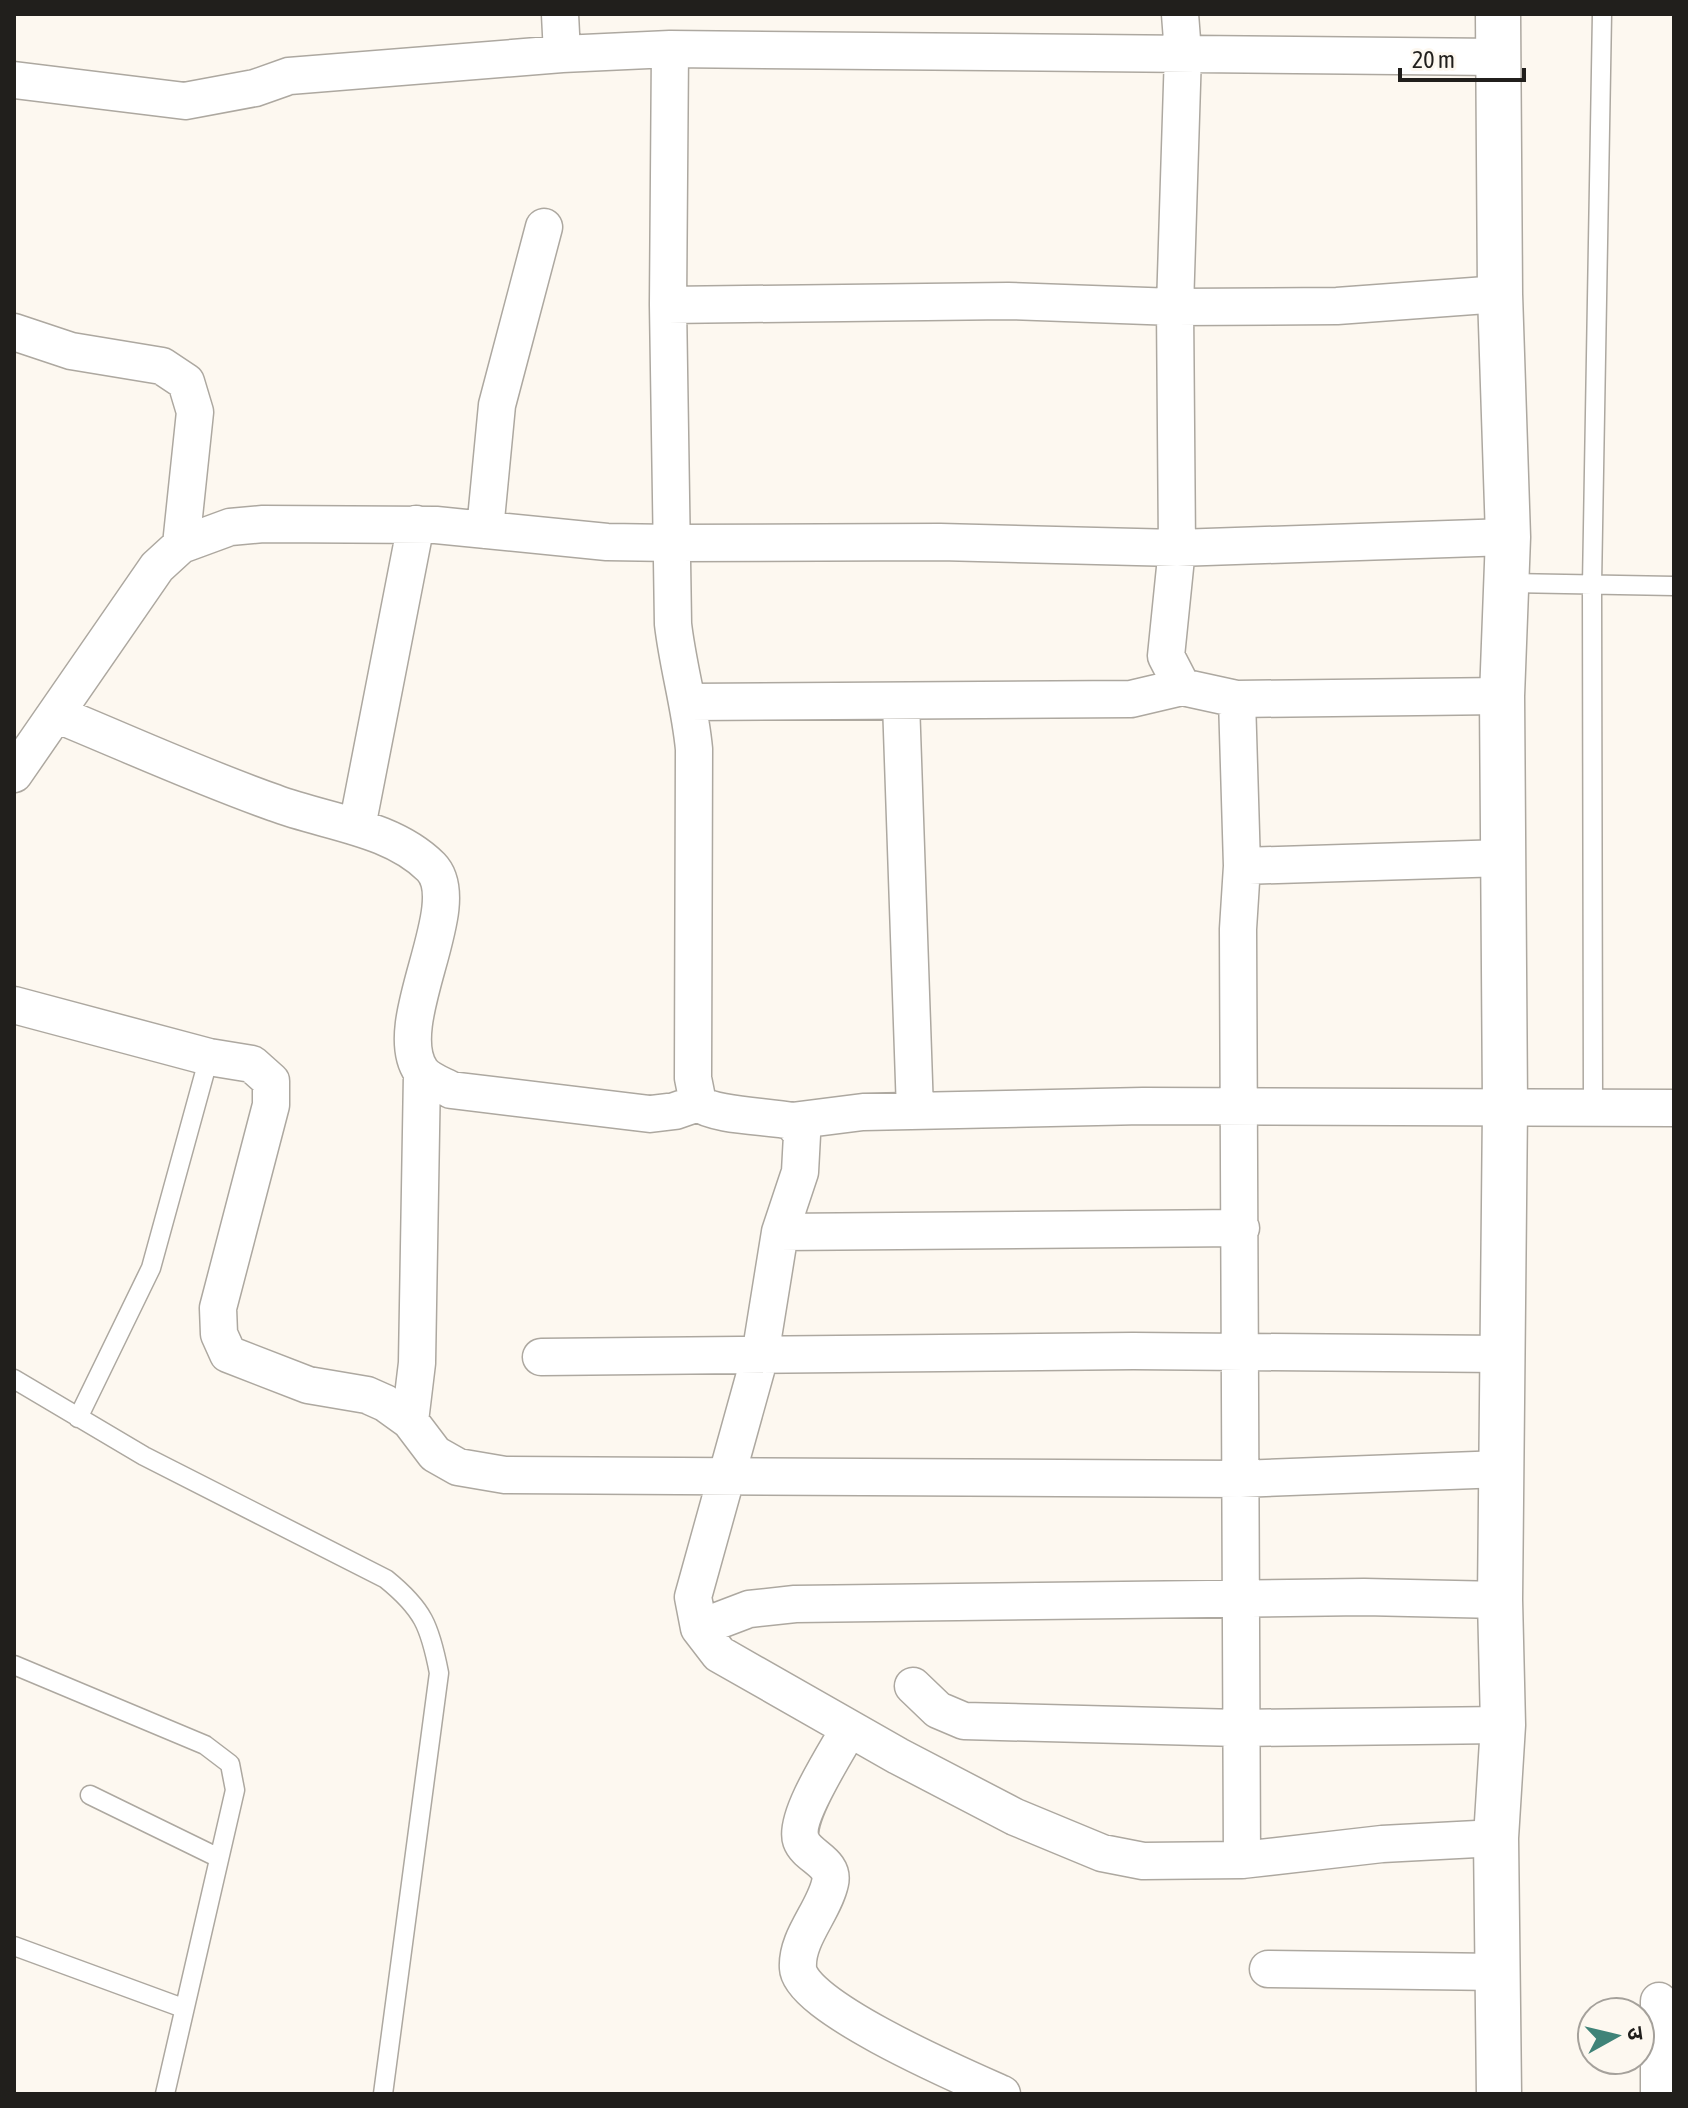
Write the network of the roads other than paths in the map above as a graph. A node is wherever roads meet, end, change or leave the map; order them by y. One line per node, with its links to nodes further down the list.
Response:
1 (560, 14): 7 (street)
2 (1180, 14): 6 (street)
3 (1498, 14): 8 (street)
4 (1602, 14): 22 (lane)
5 (670, 49): 6 (street); 7 (street); 12 (street)
6 (1183, 53): 8 (street); 13 (street)
7 (562, 54): 9 (street)
8 (1499, 57): 11 (street)
9 (14, 80)
10 (544, 227): 16 (street)
11 (1500, 294): 13 (street); 17 (street)
12 (668, 305): 13 (street); 18 (street)
13 (1175, 307): 20 (street)
14 (14, 332): 19 (street)
15 (416, 524): 16 (street); 19 (street); 31 (street)
16 (485, 530): 18 (street)
17 (1508, 537): 20 (street); 21 (street)
18 (673, 543): 20 (street); 27 (street)
19 (181, 545): 29 (street)
20 (1177, 548): 24 (street)
21 (1506, 583): 22 (lane); 25 (street)
22 (1592, 585): 23 (lane); 39 (lane)
23 (1674, 586)
24 (1182, 687): 26 (street); 28 (street)
25 (1502, 696): 26 (street); 32 (street)
26 (1237, 699): 33 (street)
27 (690, 702): 28 (street); 37 (street)
28 (901, 702): 42 (street)
29 (56, 714): 30 (street); 31 (street)
30 (14, 774)
31 (357, 827): 36 (street)
32 (1504, 858): 33 (street); 38 (street)
33 (1242, 866): 40 (street)
34 (14, 1005): 35 (street)
35 (209, 1057): 51 (lane); 52 (street)
36 (422, 1074): 37 (street); 52 (street)
37 (698, 1103): 43 (street)
38 (1505, 1106): 39 (street); 40 (street); 47 (street)
39 (1593, 1106): 41 (street)
40 (1239, 1107): 42 (street); 44 (street)
41 (1674, 1108)
42 (915, 1111): 43 (street)
43 (792, 1121): 45 (street)
44 (1241, 1228): 45 (street); 46 (street)
45 (780, 1232): 48 (street)
46 (1242, 1351): 47 (street); 48 (street); 55 (street)
47 (1503, 1354): 53 (street)
48 (760, 1356): 49 (street); 54 (street)
49 (541, 1357)
50 (14, 1379): 51 (lane)
51 (78, 1418): 75 (lane)
52 (410, 1421): 54 (street)
53 (1502, 1469): 55 (street); 57 (street)
54 (724, 1479): 55 (street); 58 (street)
55 (1240, 1479): 56 (street)
56 (1240, 1598): 57 (street); 58 (street); 62 (street)
57 (1500, 1600): 61 (street)
58 (699, 1628): 63 (street)
59 (14, 1665): 66 (lane)
60 (913, 1686): 62 (street)
61 (1503, 1725): 62 (street); 65 (street)
62 (1238, 1728): 67 (street)
63 (849, 1729): 67 (street); 73 (street)
64 (90, 1795): 66 (lane)
65 (1496, 1838): 67 (street); 70 (street)
66 (219, 1858): 72 (lane)
67 (1242, 1860)
68 (14, 1946): 72 (lane)
69 (1268, 1969): 70 (street)
70 (1498, 1972): 77 (street)
71 (1659, 2001): 78 (street)
72 (183, 2008): 74 (lane)
73 (944, 2081): 76 (street)
74 (165, 2094)
75 (383, 2094)
76 (1002, 2094)
77 (1499, 2094)
78 (1659, 2094)

